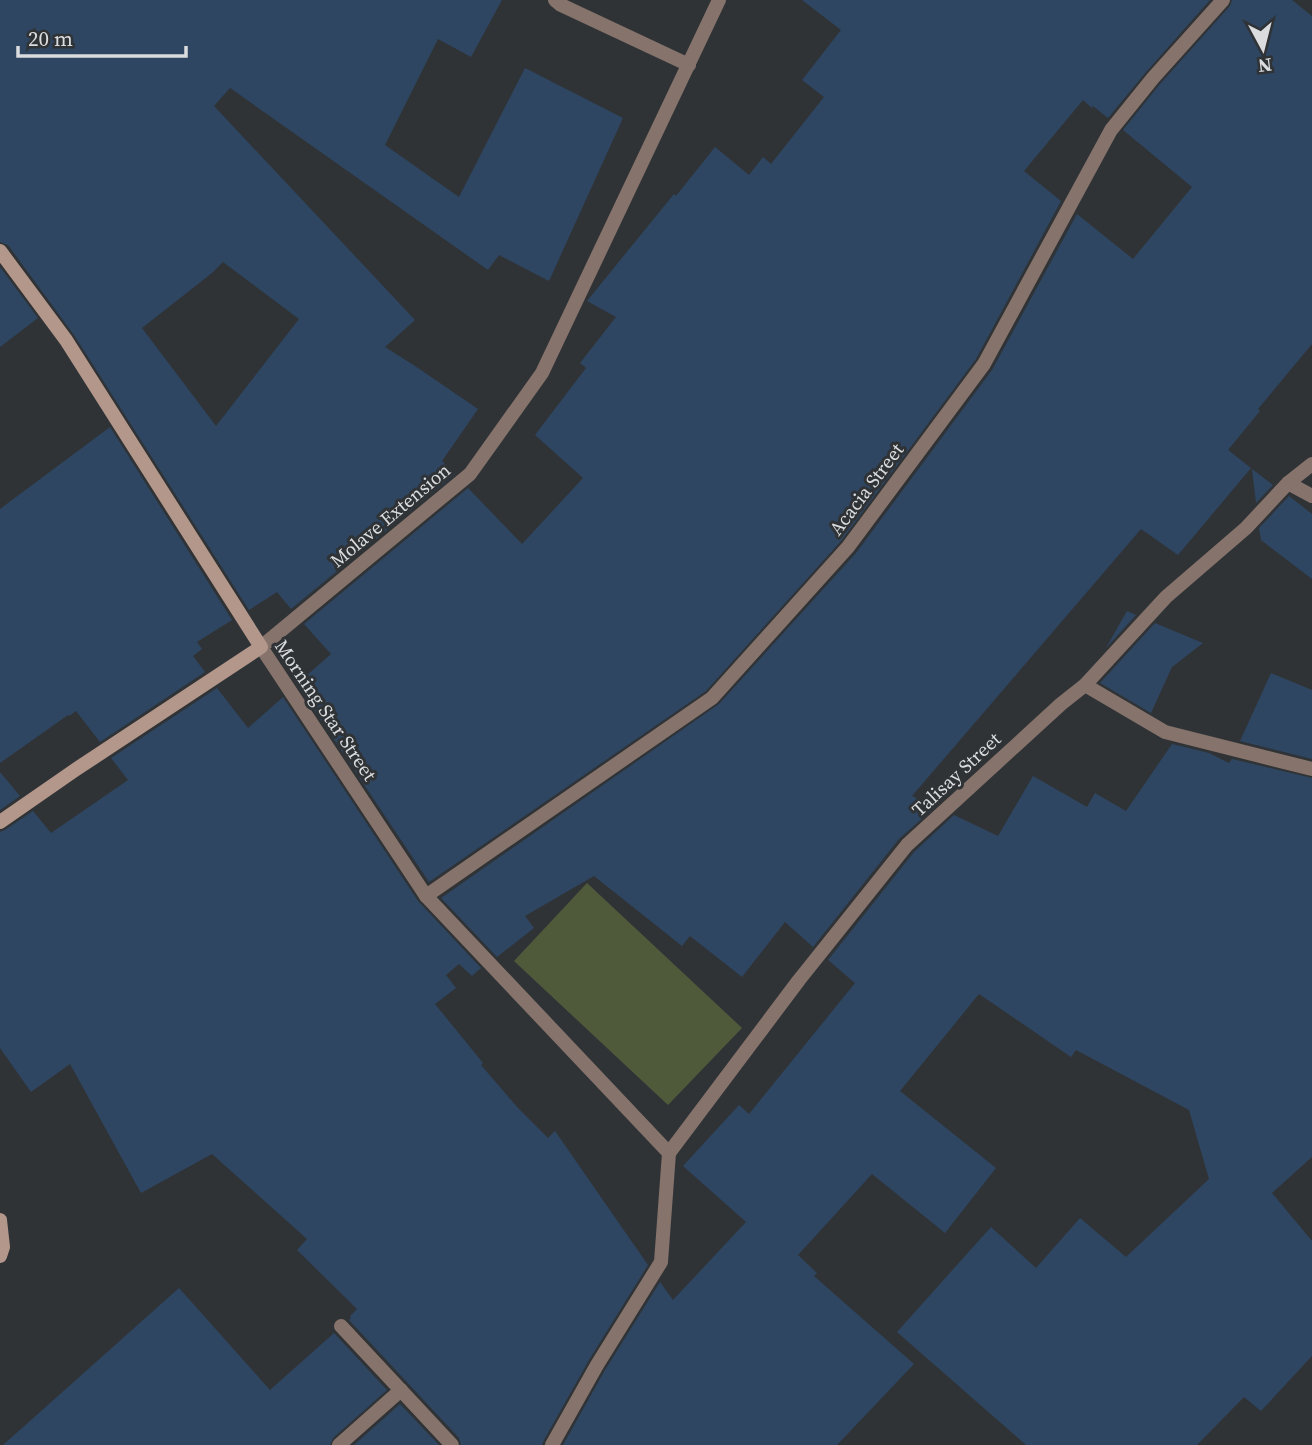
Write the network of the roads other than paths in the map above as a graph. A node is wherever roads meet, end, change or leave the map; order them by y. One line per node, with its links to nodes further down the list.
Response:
1 (555, 0): 4 (street)
2 (719, 0): 4 (street, Molave Extension)
3 (1223, 0): 13 (street, Acacia Street)
4 (689, 65): 9 (street, Molave Extension)
5 (0, 251): 9 (street, Morning Star Street)
6 (1312, 464): 7 (street, Talisay Street)
7 (1287, 483): 8 (street); 10 (street, Talisay Street)
8 (1312, 496)
9 (261, 647): 12 (street, Molave Extension); 13 (street, Morning Star Street)
10 (1085, 685): 11 (street); 14 (street, Talisay Street)
11 (1312, 769)
12 (0, 822)
13 (426, 895): 14 (street, Morning Star Street)
14 (669, 1153): 21 (street)
15 (0, 1220): 16 (street)
16 (0, 1256)
17 (341, 1326): 18 (street)
18 (401, 1390): 19 (street); 20 (street)
19 (339, 1445)
20 (452, 1445)
21 (552, 1445)

